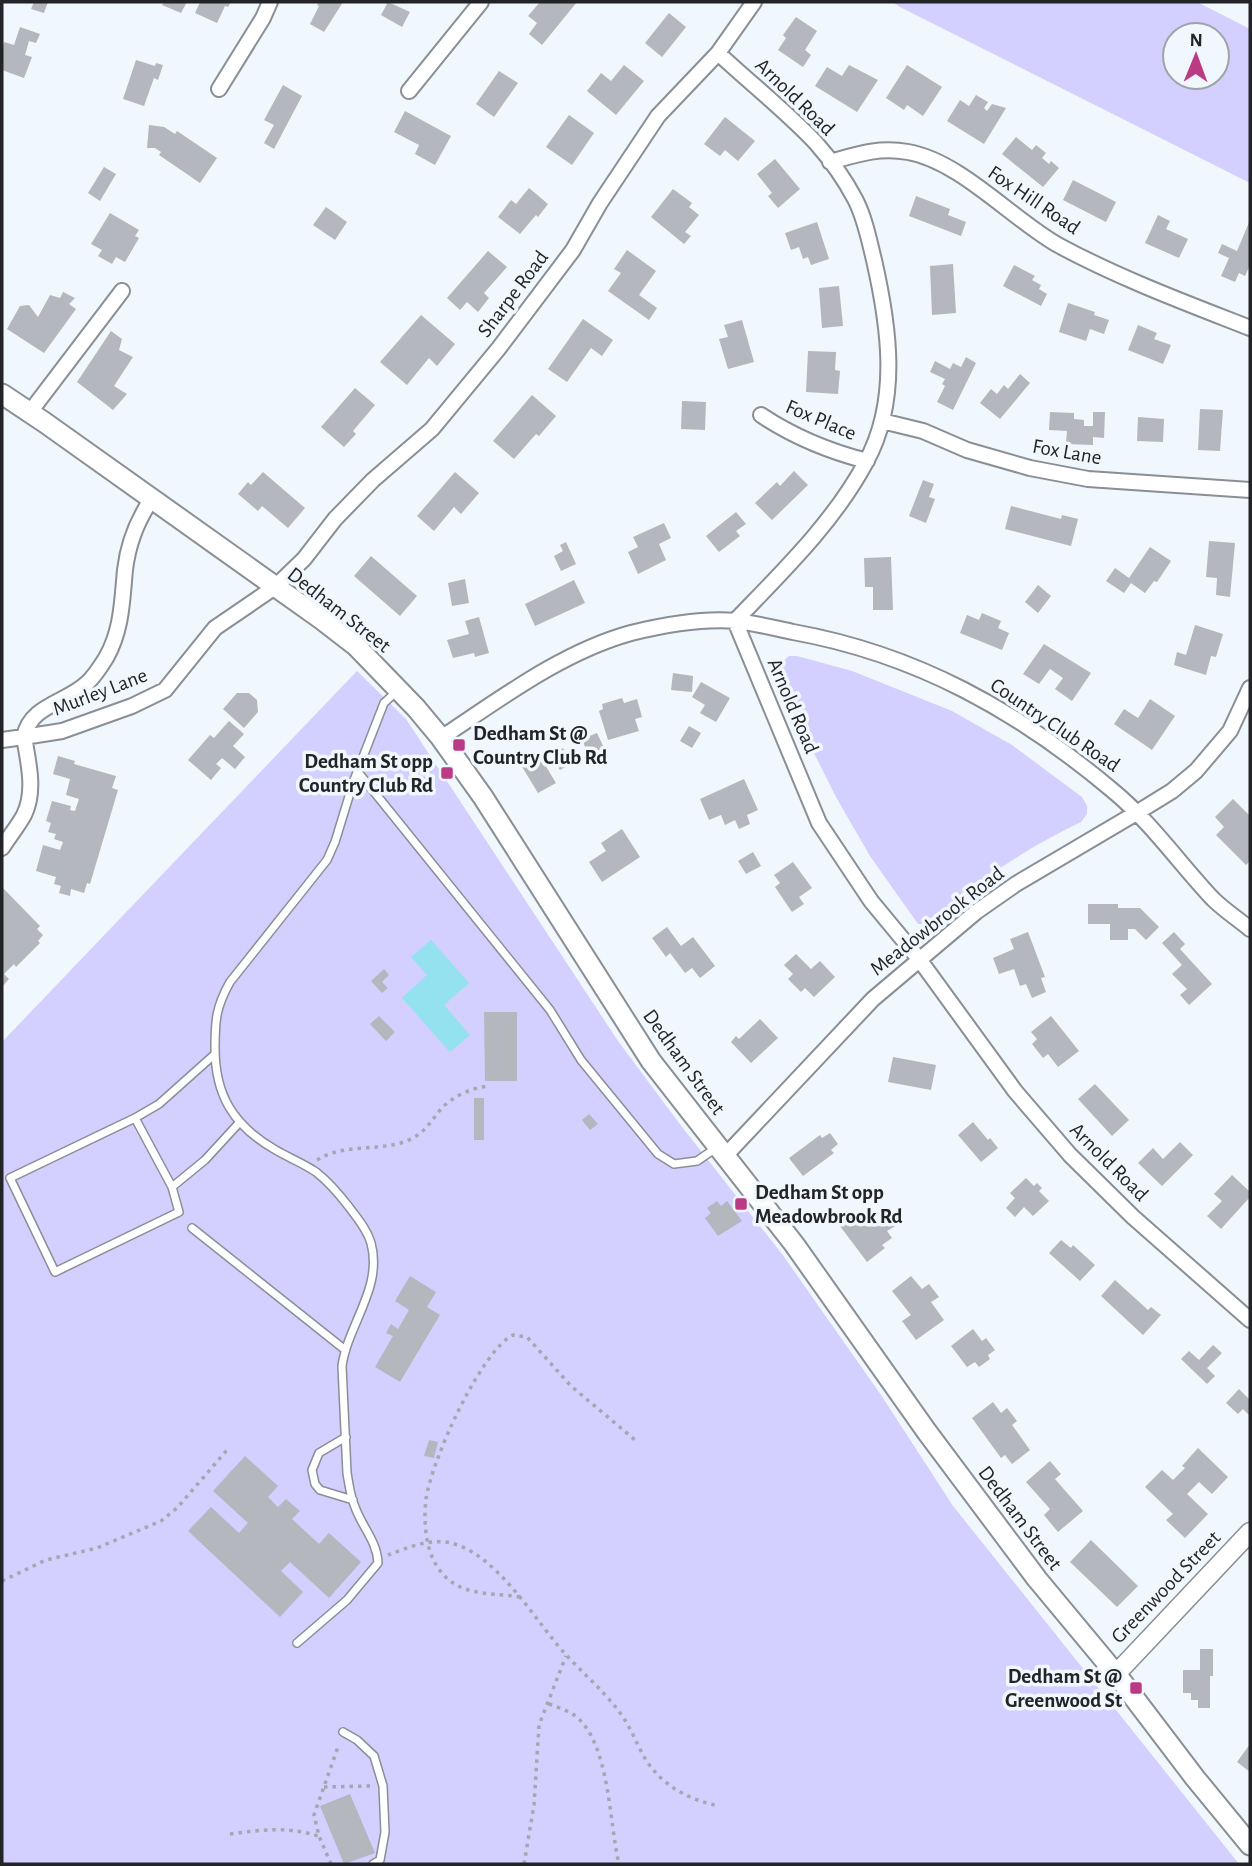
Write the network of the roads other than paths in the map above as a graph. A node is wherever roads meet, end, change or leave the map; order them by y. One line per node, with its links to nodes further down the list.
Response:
1 (271, 2): 5 (street)
2 (481, 2): 6 (street)
3 (754, 2): 4 (street, Sharpe Road)
4 (718, 53): 7 (street, Arnold Road); 17 (street, Sharpe Road)
5 (219, 89)
6 (409, 91)
7 (830, 162): 9 (street, Fox Hill Road); 13 (street, Arnold Road)
8 (122, 290): 11 (street)
9 (1250, 328)
10 (2, 394): 11 (main road, Dedham Street)
11 (30, 412): 16 (main road, Dedham Street)
12 (761, 415): 14 (street, Fox Place)
13 (882, 421): 14 (street, Arnold Road); 15 (street, Fox Lane)
14 (867, 461): 18 (street, Arnold Road)
15 (1250, 490)
16 (151, 500): 17 (main road, Dedham Street); 21 (street, Murley Lane)
17 (275, 587): 20 (main road, Dedham Street); 21 (street, Murley Lane)
18 (735, 621): 22 (street, Country Club Road); 25 (street, Country Club Road); 28 (street, Arnold Road)
19 (1250, 688): 25 (street, Meadowbrook Road)
20 (399, 690): 22 (main road, Dedham Street); 24 (lane)
21 (24, 737): 23 (street, Murley Lane); 26 (street)
22 (441, 738): 32 (main road, Dedham Street)
23 (2, 740)
24 (358, 772): 29 (lane); 32 (lane)
25 (1139, 813): 27 (street, Country Club Road); 28 (street, Meadowbrook Road)
26 (2, 848)
27 (1250, 929)
28 (919, 959): 32 (street, Meadowbrook Road); 35 (street, Arnold Road)
29 (215, 1054): 30 (lane); 31 (lane)
30 (135, 1118): 33 (lane); 33 (lane)
31 (239, 1123): 33 (lane); 36 (lane)
32 (721, 1151): 41 (main road, Dedham Street)
33 (172, 1186)
34 (192, 1228): 36 (lane)
35 (1250, 1320)
36 (344, 1349): 37 (lane)
37 (346, 1437): 38 (lane); 38 (lane)
38 (353, 1500): 40 (lane)
39 (1250, 1532): 41 (street, Greenwood Street)
40 (297, 1643)
41 (1116, 1674): 43 (main road, Dedham Street)
42 (343, 1732): 44 (lane)
43 (1250, 1845)
44 (373, 1864)

